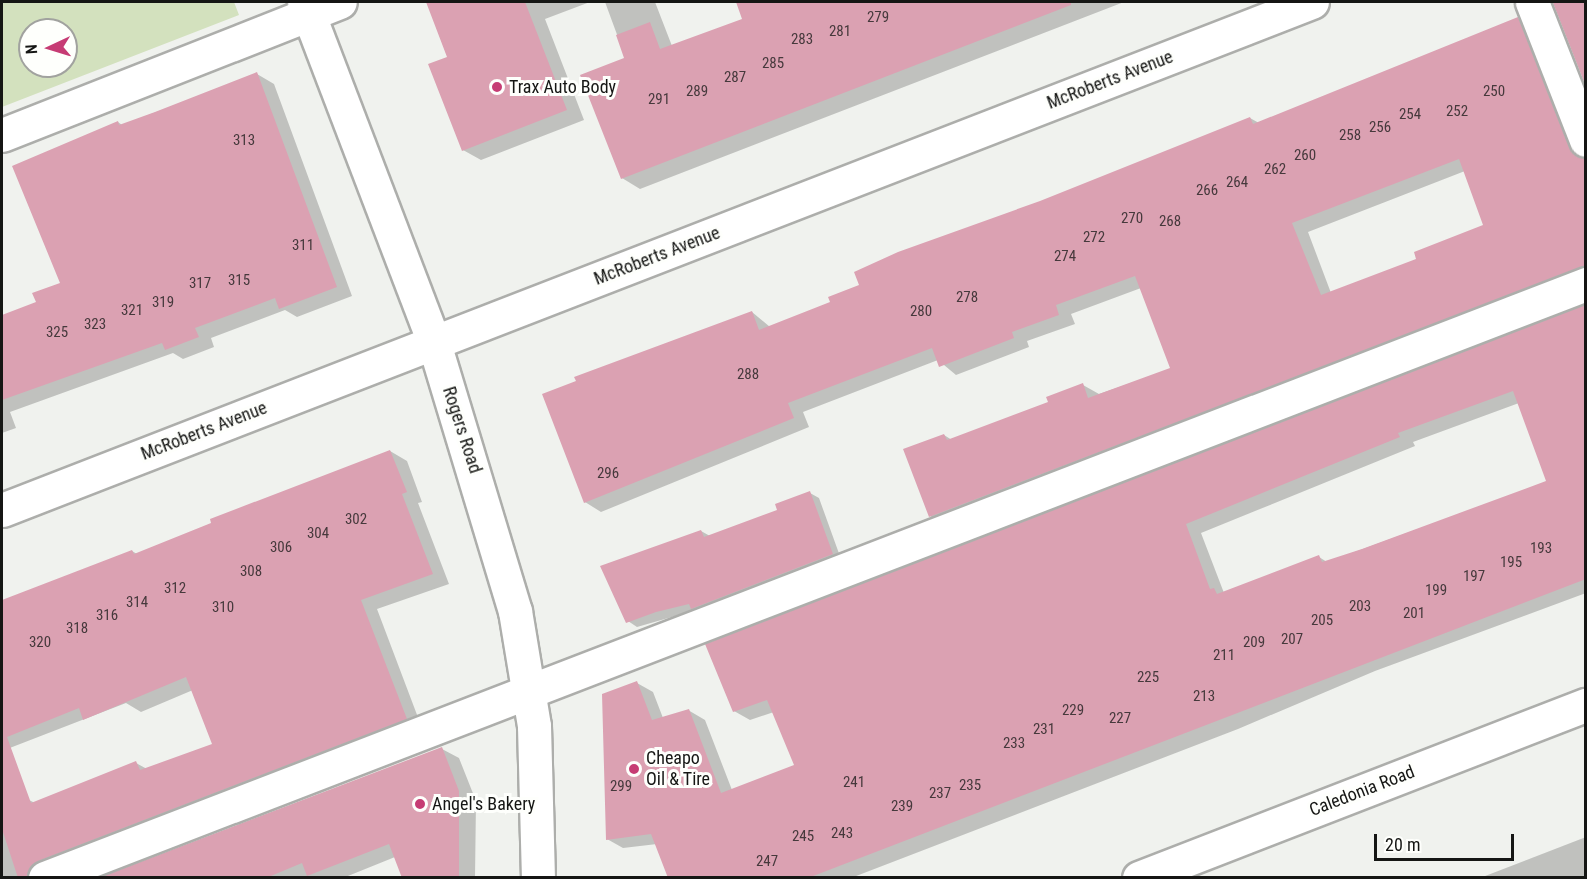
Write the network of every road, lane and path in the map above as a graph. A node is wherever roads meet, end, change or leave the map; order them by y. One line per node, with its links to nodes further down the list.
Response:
1 (340, 2): 4 (street)
2 (1312, 2): 8 (street, McRoberts Avenue)
3 (1532, 2): 6 (street)
4 (307, 8): 5 (street); 8 (street, Rogers Road)
5 (2, 135)
6 (1586, 140)
7 (1586, 284): 10 (street)
8 (434, 343): 9 (street, McRoberts Avenue); 10 (street, Rogers Road)
9 (2, 510)
10 (529, 689): 12 (street); 13 (street, Rogers Road)
11 (1586, 705): 14 (street, Caledonia Road)
12 (45, 878)
13 (538, 878)
14 (1138, 878)

